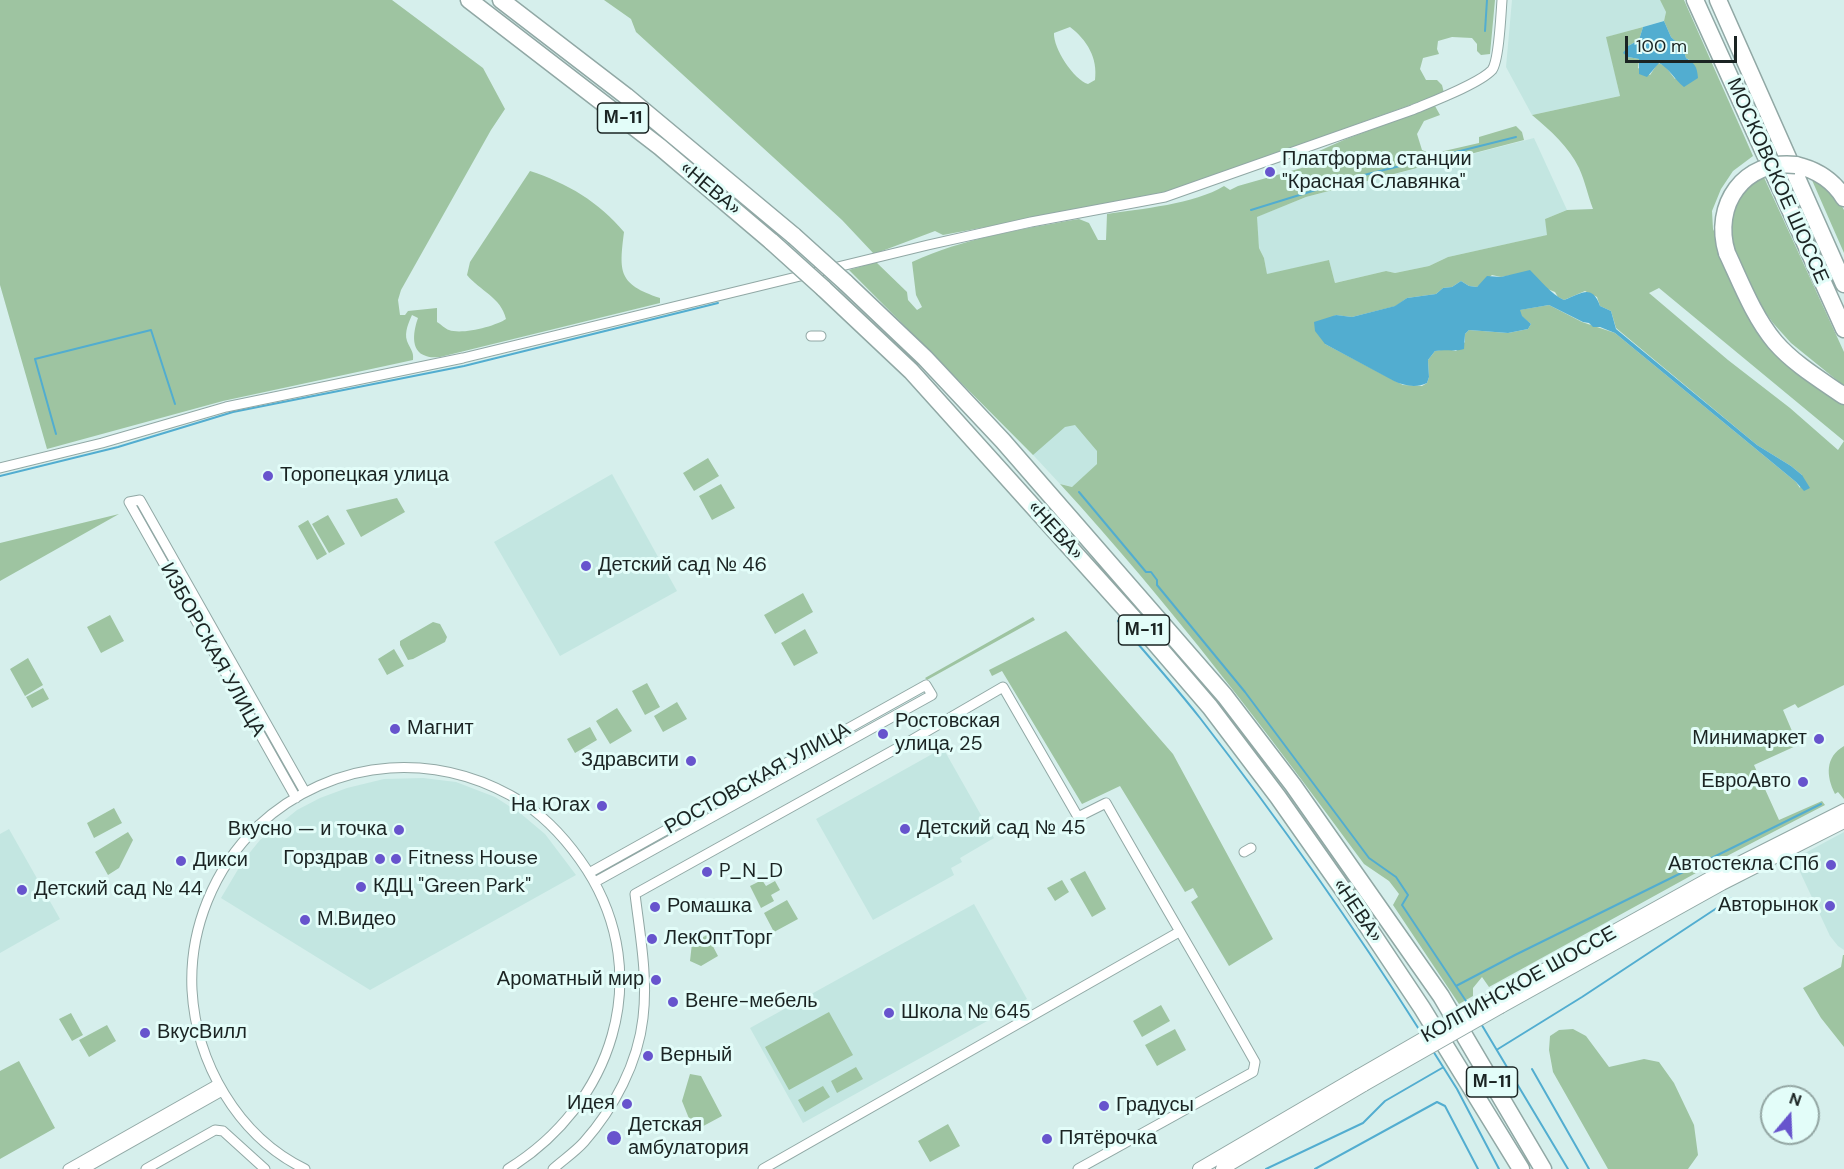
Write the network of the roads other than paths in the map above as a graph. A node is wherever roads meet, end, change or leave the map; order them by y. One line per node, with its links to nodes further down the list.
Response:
1 (469, 0): 33 (highway, «НЕВА» / М-11, bridge)
2 (501, 0): 34 (highway, «НЕВА» / М-11, bridge)
3 (1502, 0): 10 (street)
4 (1695, 0): 8 (highway, МОСКОВСКОЕ ШОССЕ)
5 (1718, 0): 7 (highway, МОСКОВСКОЕ ШОССЕ)
6 (1844, 198): 9 (highway, bridge)
7 (1844, 284)
8 (1844, 329)
9 (1844, 396)
10 (0, 468)
11 (300, 795): 11 (street, ИЗБОРСКАЯ УЛИЦА); 14 (street); 19 (street)
12 (1844, 810): 17 (main road, КОЛПИНСКОЕ ШОССЕ)
13 (1844, 822): 17 (main road, КОЛПИНСКОЕ ШОССЕ)
14 (589, 873): 15 (street); 15 (street, РОСТОВСКАЯ УЛИЦА)
15 (595, 882): 20 (street)
16 (1179, 932): 28 (street); 29 (street); 30 (street)
17 (1498, 1002): 18 (main road, КОЛПИНСКОЕ ШОССЕ, bridge)
18 (1361, 1081): 31 (main road, КОЛПИНСКОЕ ШОССЕ); 32 (main road, КОЛПИНСКОЕ ШОССЕ)
19 (220, 1088): 21 (street); 22 (street); 25 (street)
20 (526, 1158): 26 (street); 27 (street)
21 (68, 1169)
22 (84, 1169)
23 (146, 1169): 24 (street)
24 (264, 1169)
25 (305, 1169)
26 (508, 1169)
27 (522, 1169)
28 (553, 1169)
29 (763, 1169)
30 (1078, 1169)
31 (1199, 1169)
32 (1222, 1169)
33 (1521, 1169)
34 (1543, 1169)

